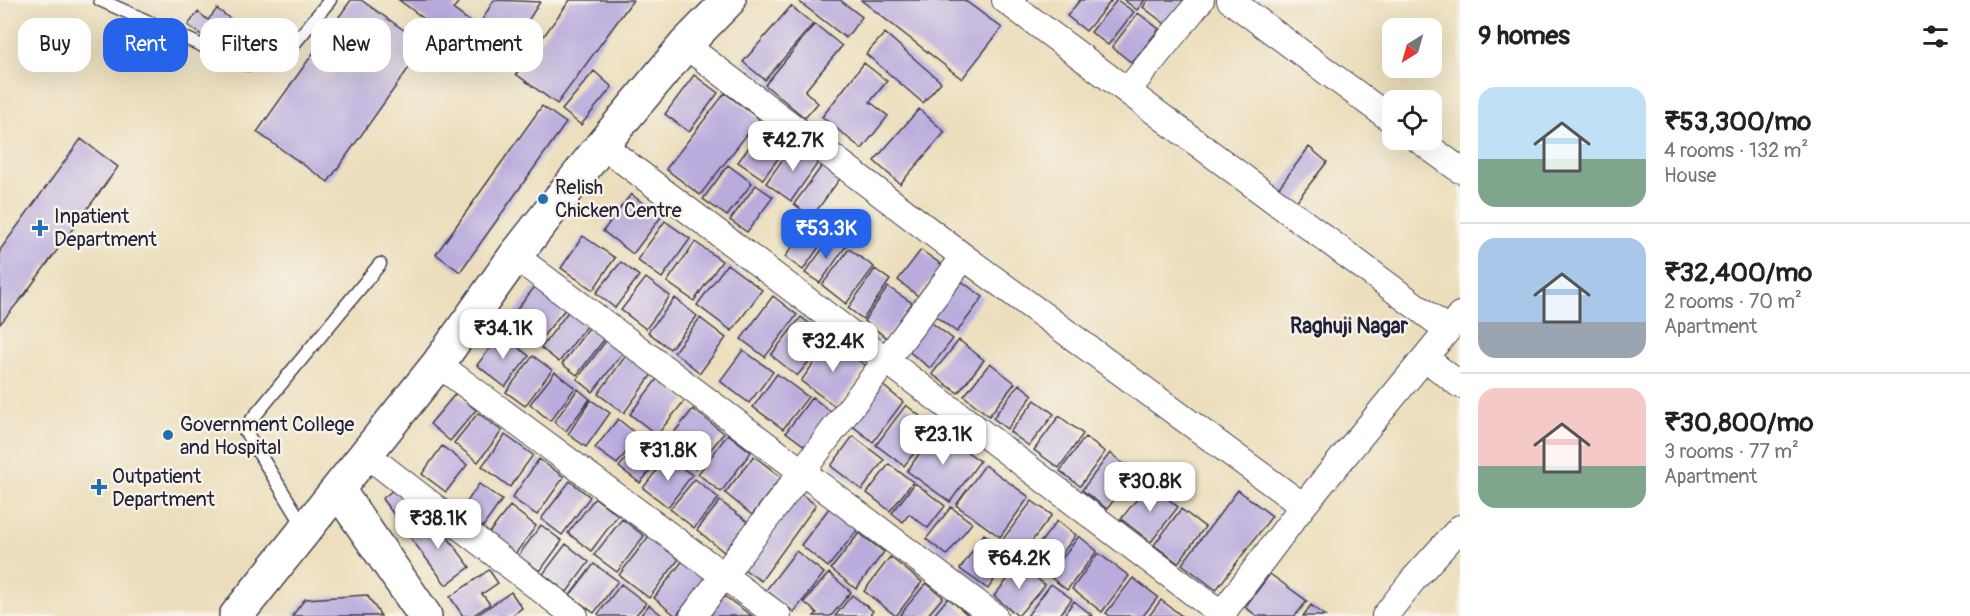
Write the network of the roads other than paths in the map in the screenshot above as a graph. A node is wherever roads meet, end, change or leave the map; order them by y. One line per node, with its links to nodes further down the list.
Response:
1 (100, 0): 2 (lane)
2 (330, 0)
3 (729, 0): 7 (main road)
4 (1005, 0): 8 (street)
5 (1201, 0): 8 (street)
6 (1230, 0): 9 (street)
7 (685, 45): 10 (main road); 14 (street)
8 (1128, 90): 16 (street)
9 (1382, 113)
10 (602, 145): 13 (main road); 18 (street)
11 (1433, 150): 12 (street)
12 (1460, 170)
13 (515, 256): 19 (main road); 22 (street)
14 (964, 256): 18 (street); 24 (street)
15 (381, 264): 26 (lane)
16 (1454, 322): 17 (street)
17 (1425, 358): 20 (street); 24 (street)
18 (887, 359): 22 (street); 28 (street)
19 (438, 364): 21 (main road); 27 (street)
20 (1460, 385)
21 (366, 454): 23 (main road); 31 (street)
22 (802, 473): 27 (street); 34 (street)
23 (338, 490): 26 (main road); 30 (main road)
24 (1303, 507): 28 (street)
25 (1460, 528): 35 (street)
26 (305, 529): 29 (main road)
27 (724, 575): 32 (street); 33 (street)
28 (1222, 615)
29 (236, 616)
30 (425, 616)
31 (575, 616)
32 (693, 616)
33 (778, 616)
34 (994, 616)
35 (1385, 616)

